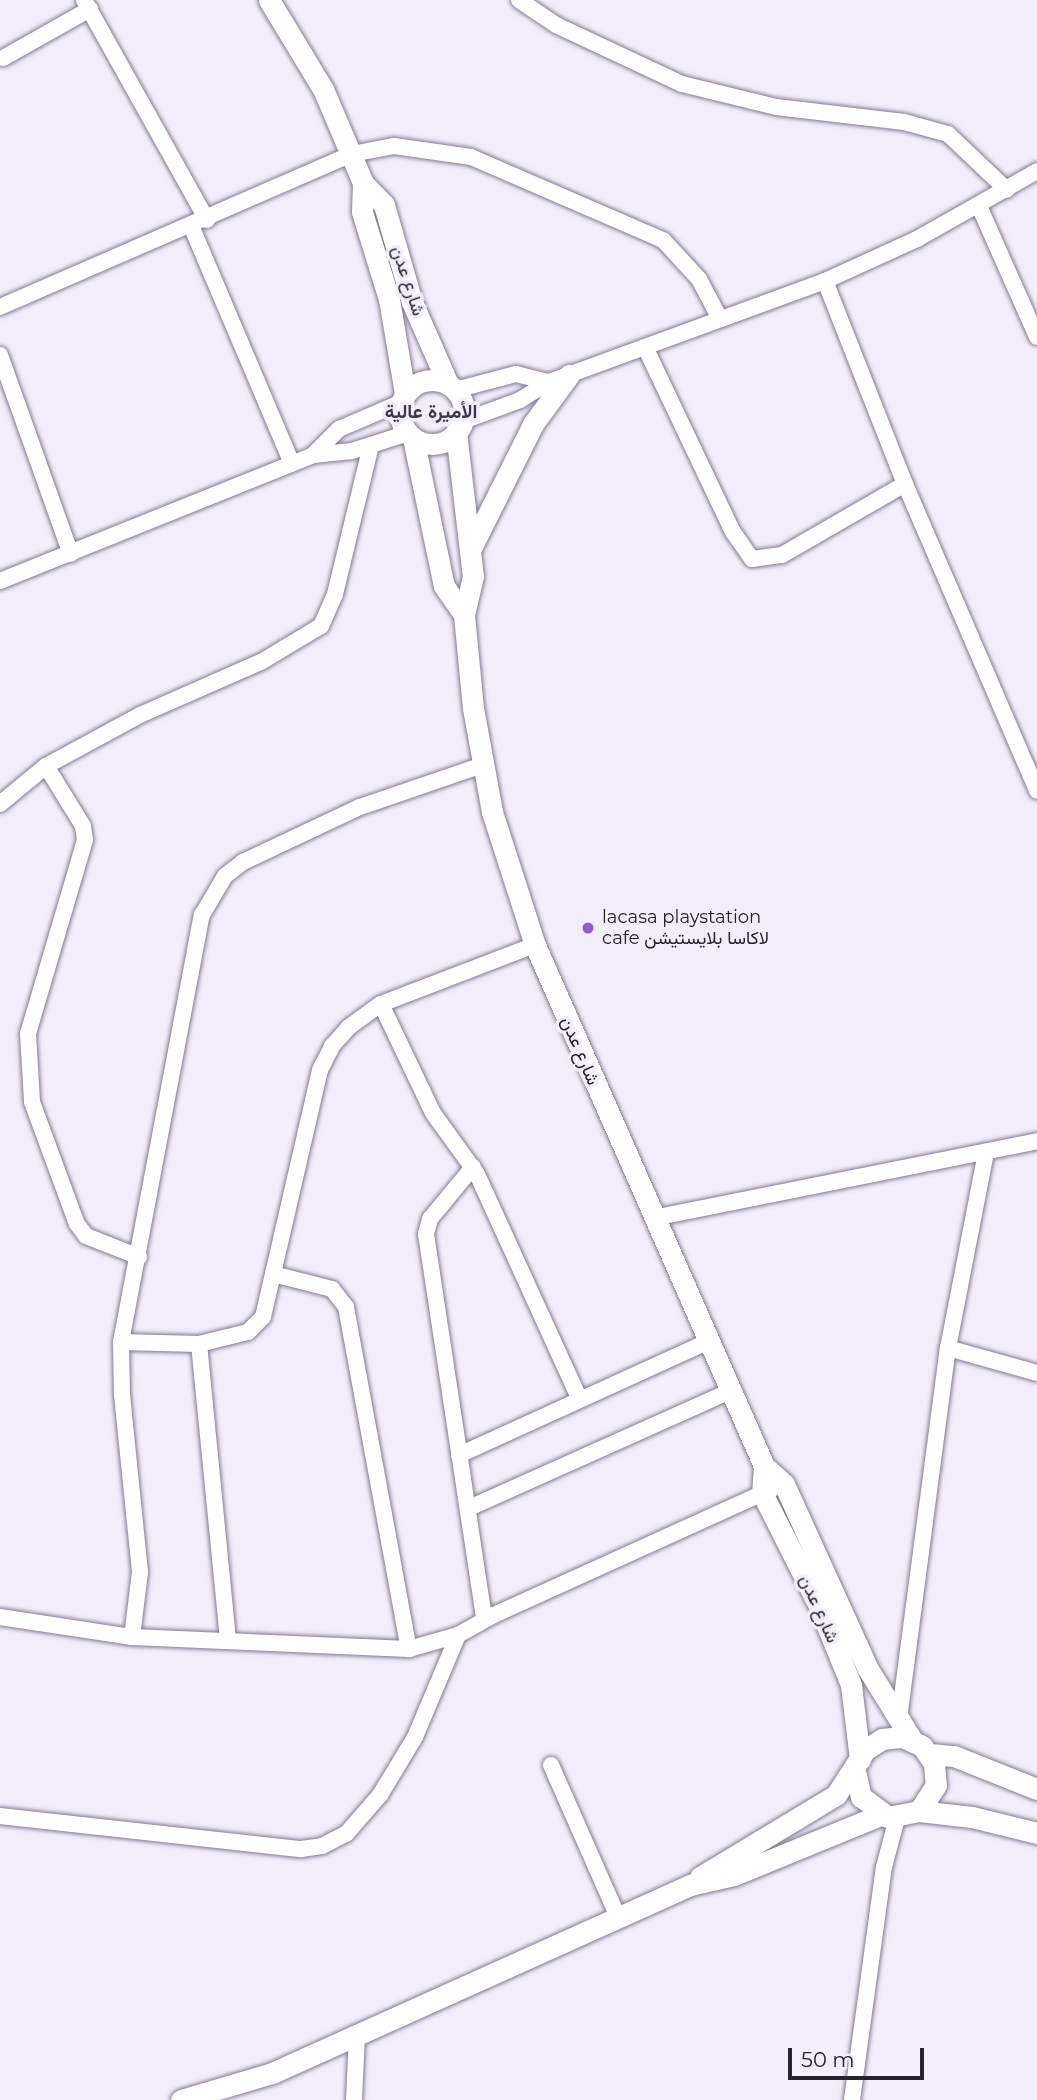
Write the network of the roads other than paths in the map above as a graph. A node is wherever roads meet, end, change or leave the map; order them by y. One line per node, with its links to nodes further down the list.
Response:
1 (269, 0): 5 (street, شارع عدن)
2 (519, 0): 8 (street)
3 (87, 5): 4 (street); 10 (street)
4 (4, 58)
5 (352, 154): 7 (street, شارع عدن); 10 (street); 13 (street)
6 (1037, 170): 8 (street)
7 (363, 183): 18 (street, شارع عدن); 19 (street, شارع عدن)
8 (1007, 190): 9 (street)
9 (979, 206): 11 (street); 14 (street)
10 (199, 224): 12 (street); 24 (street)
11 (825, 281): 13 (street); 25 (street)
12 (0, 307)
13 (720, 319): 15 (street)
14 (1037, 337)
15 (646, 349): 17 (street); 25 (street)
16 (0, 355): 27 (street)
17 (559, 379): 18 (street); 20 (street); 26 (street)
18 (451, 387): 19 (street); 20 (street)
19 (403, 398): 21 (street); 23 (street)
20 (460, 426): 21 (street); 26 (street, شارع عدن)
21 (411, 435): 22 (street); 29 (street, شارع عدن)
22 (371, 445): 23 (street); 31 (street)
23 (313, 455): 24 (street)
24 (292, 464): 27 (street)
25 (905, 484): 32 (street)
26 (470, 550): 29 (street, شارع عدن)
27 (71, 554): 28 (street)
28 (0, 580)
29 (464, 615): 30 (street, شارع عدن)
30 (483, 765): 34 (street, شارع عدن); 40 (street)
31 (46, 766): 33 (street); 40 (street)
32 (1037, 791)
33 (0, 804)
34 (535, 945): 35 (street); 39 (street, شارع عدن)
35 (381, 1004): 38 (street); 41 (street)
36 (1037, 1141): 37 (street)
37 (986, 1152): 39 (street); 45 (street)
38 (473, 1167): 48 (street); 49 (street)
39 (653, 1218): 42 (street, شارع عدن)
40 (139, 1258): 43 (street)
41 (274, 1274): 44 (street); 59 (street)
42 (709, 1341): 47 (street, شارع عدن); 48 (street)
43 (121, 1342): 44 (street); 57 (street)
44 (199, 1344): 58 (street)
45 (948, 1348): 46 (street); 60 (street)
46 (1037, 1373)
47 (731, 1391): 50 (street, شارع عدن); 53 (street)
48 (579, 1398): 49 (street)
49 (460, 1455): 53 (street)
50 (764, 1466): 51 (street, شارع عدن); 52 (street, شارع عدن)
51 (784, 1484): 52 (street); 60 (street, شارع عدن)
52 (762, 1493): 55 (street); 64 (street, شارع عدن)
53 (469, 1508): 55 (street)
54 (0, 1617): 57 (street)
55 (484, 1619): 56 (street)
56 (458, 1635): 59 (street); 67 (street)
57 (132, 1637): 58 (street)
58 (228, 1641): 59 (street)
59 (410, 1649)
60 (899, 1719): 61 (street, شارع عدن)
61 (912, 1740): 62 (street); 64 (street)
62 (930, 1754): 65 (street); 66 (street)
63 (551, 1765): 71 (street)
64 (857, 1765): 68 (street); 70 (street)
65 (1037, 1789)
66 (919, 1811): 68 (street); 69 (street)
67 (0, 1816)
68 (888, 1816): 70 (street); 75 (street)
69 (1037, 1833)
70 (690, 1885): 71 (street)
71 (618, 1917): 72 (street)
72 (357, 2033): 73 (street); 74 (street)
73 (181, 2100)
74 (354, 2100)
75 (852, 2100)

